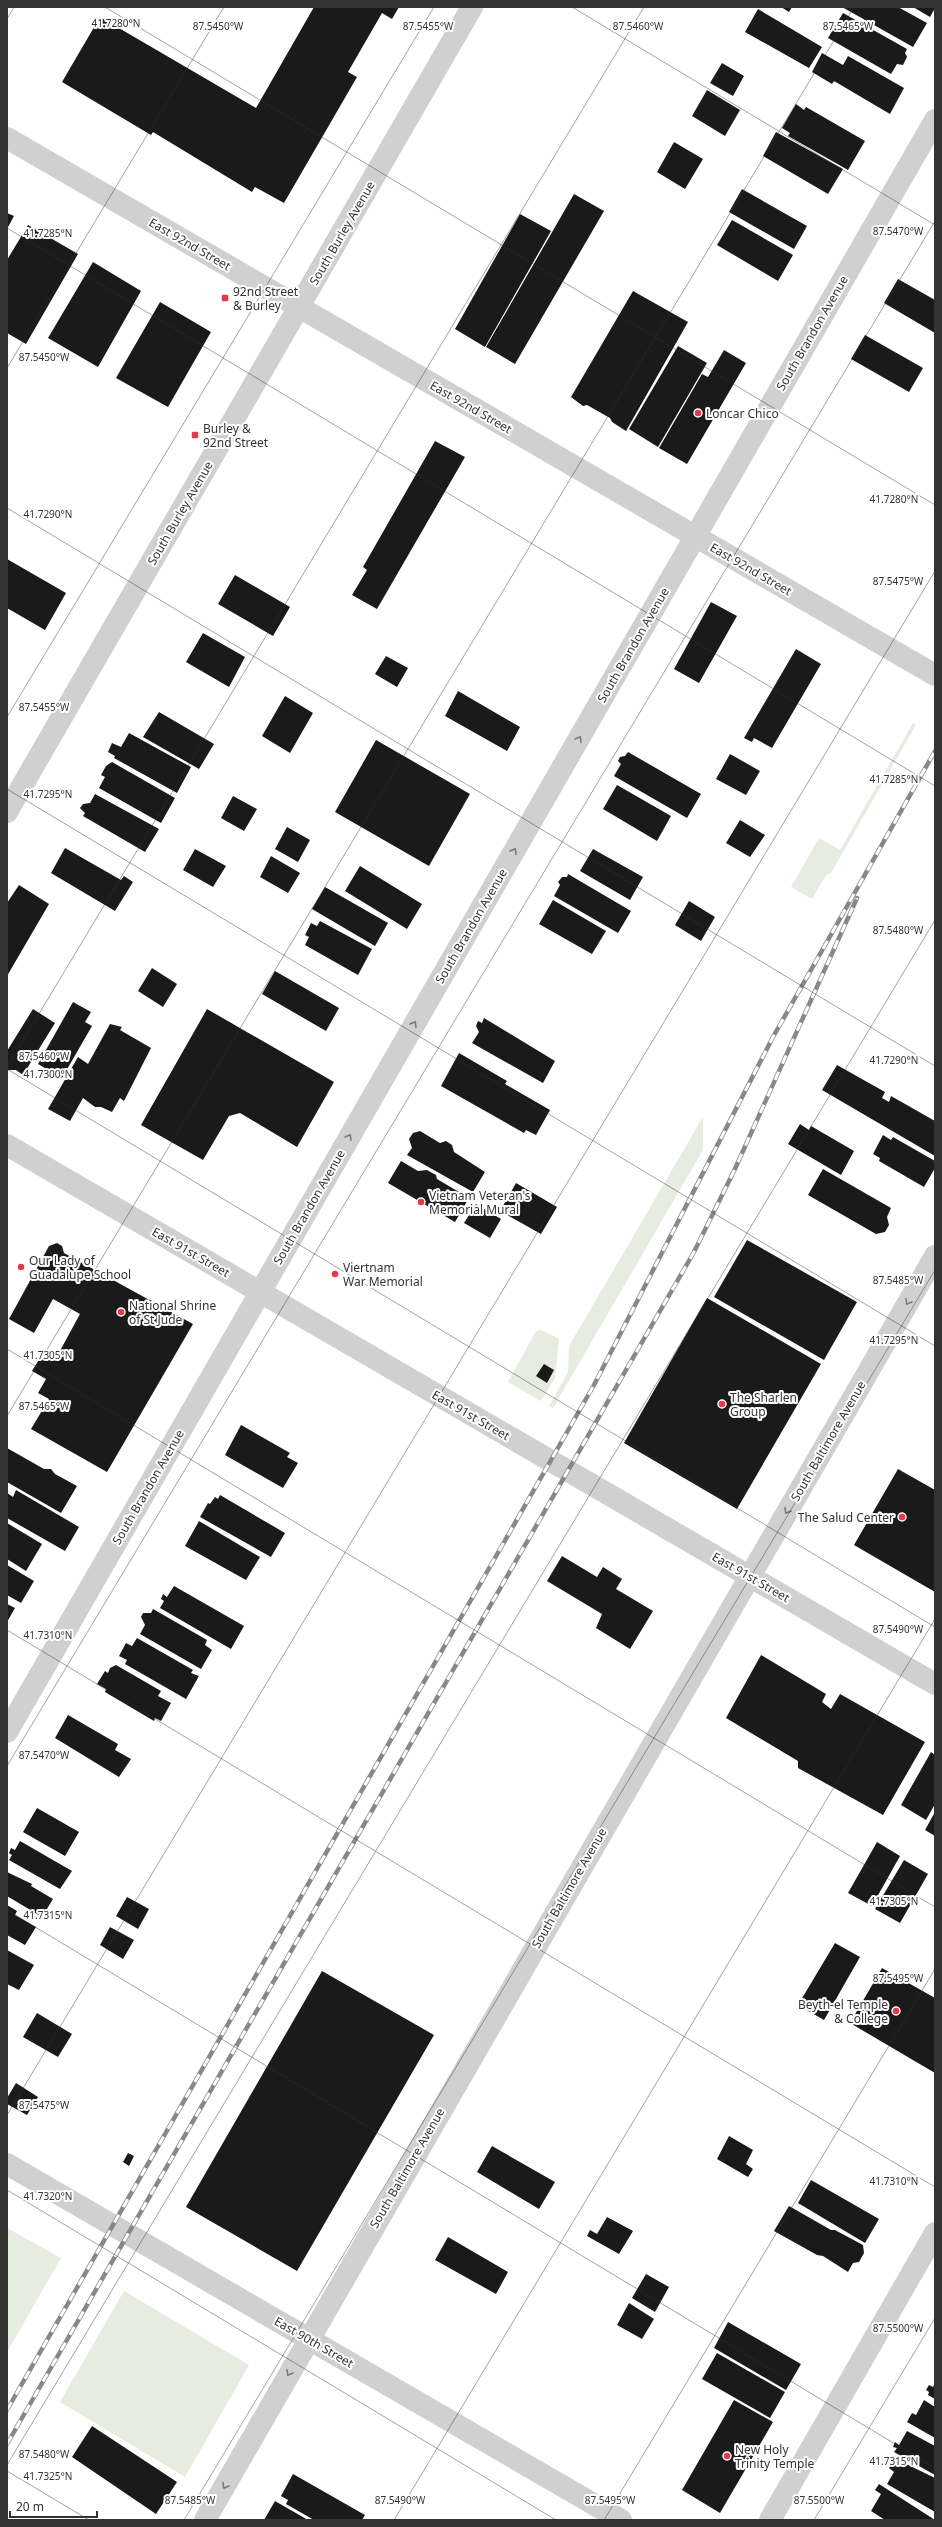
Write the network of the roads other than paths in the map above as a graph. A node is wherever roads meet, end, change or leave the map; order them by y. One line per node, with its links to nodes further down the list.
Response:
1 (472, 7): 4 (street, South Burley Avenue)
2 (935, 120): 5 (street, South Brandon Avenue)
3 (7, 138): 4 (street, East 92nd Street)
4 (299, 307): 5 (street, East 92nd Street); 7 (street, South Burley Avenue)
5 (695, 536): 6 (street, East 92nd Street); 10 (street, South Brandon Avenue, one-way to 5)
6 (935, 675)
7 (7, 812)
8 (7, 1145): 10 (street, East 91st Street)
9 (935, 1256): 11 (street, South Baltimore Avenue, one-way to 11)
10 (260, 1292): 11 (street, East 91st Street); 13 (street, South Brandon Avenue)
11 (749, 1576): 12 (street, East 91st Street); 16 (street, South Baltimore Avenue)
12 (935, 1684)
13 (7, 1732)
14 (7, 2164): 16 (street, East 90th Street)
15 (935, 2233): 19 (street)
16 (308, 2339): 17 (street, South Baltimore Avenue, one-way to 17); 18 (street, East 90th Street)
17 (205, 2520)
18 (621, 2520)
19 (770, 2520)

